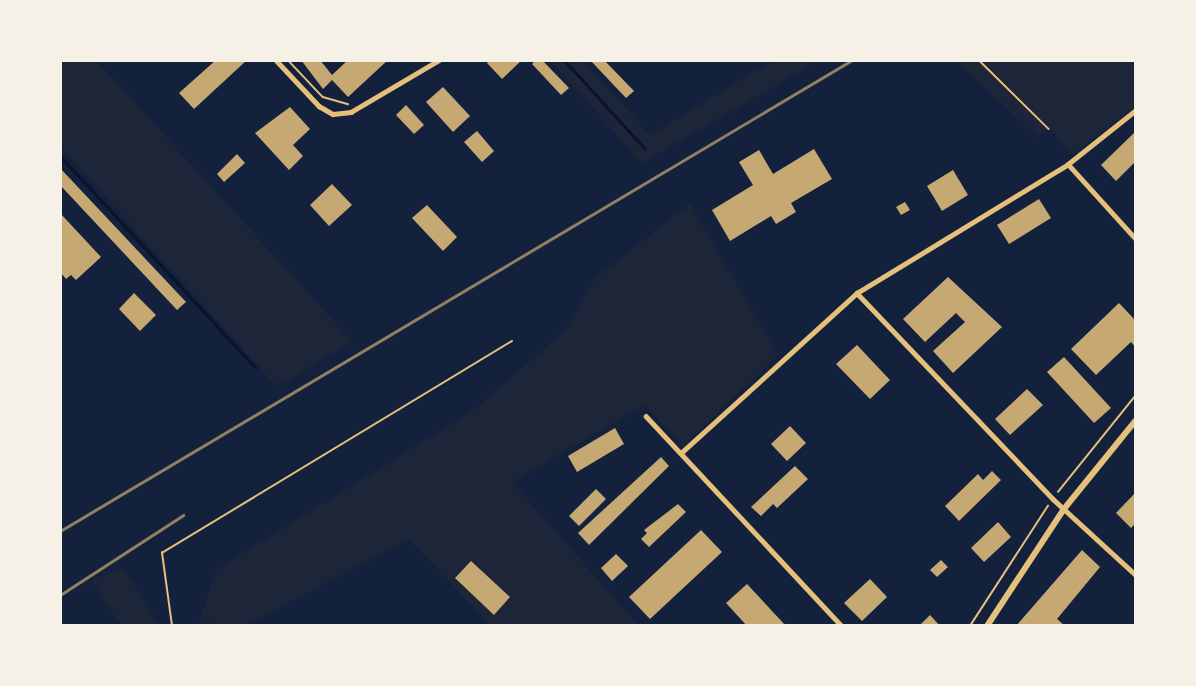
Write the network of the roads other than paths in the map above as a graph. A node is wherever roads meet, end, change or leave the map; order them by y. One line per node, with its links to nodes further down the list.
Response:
1 (276, 60): 2 (street)
2 (439, 60)
3 (1136, 110): 4 (street)
4 (1068, 164): 5 (street); 6 (street)
5 (1136, 239)
6 (857, 293): 9 (street); 10 (street)
7 (646, 416): 9 (street)
8 (1136, 420): 10 (main road)
9 (681, 453): 12 (street)
10 (1064, 509): 11 (street); 13 (main road)
11 (1136, 575)
12 (842, 626)
13 (987, 626)

